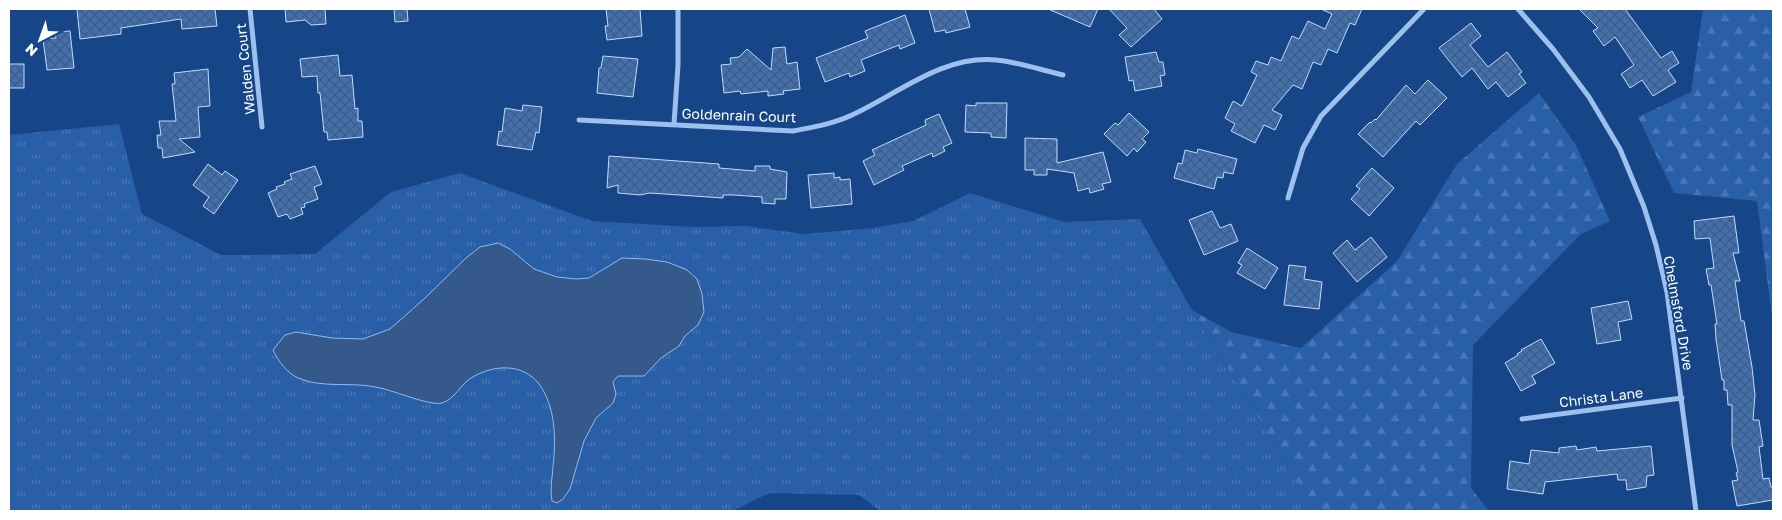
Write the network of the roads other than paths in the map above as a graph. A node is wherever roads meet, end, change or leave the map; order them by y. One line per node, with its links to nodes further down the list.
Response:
1 (250, 9): 8 (street, Walden Court)
2 (678, 9): 7 (street)
3 (1424, 9): 9 (street)
4 (1518, 9): 10 (street, Chelmsford Drive)
5 (1063, 75): 7 (street, Goldenrain Court)
6 (579, 120): 7 (street, Goldenrain Court)
7 (674, 124)
8 (262, 127)
9 (1288, 198)
10 (1682, 398): 11 (street, Christa Lane); 12 (street, Chelmsford Drive)
11 (1522, 419)
12 (1696, 511)

